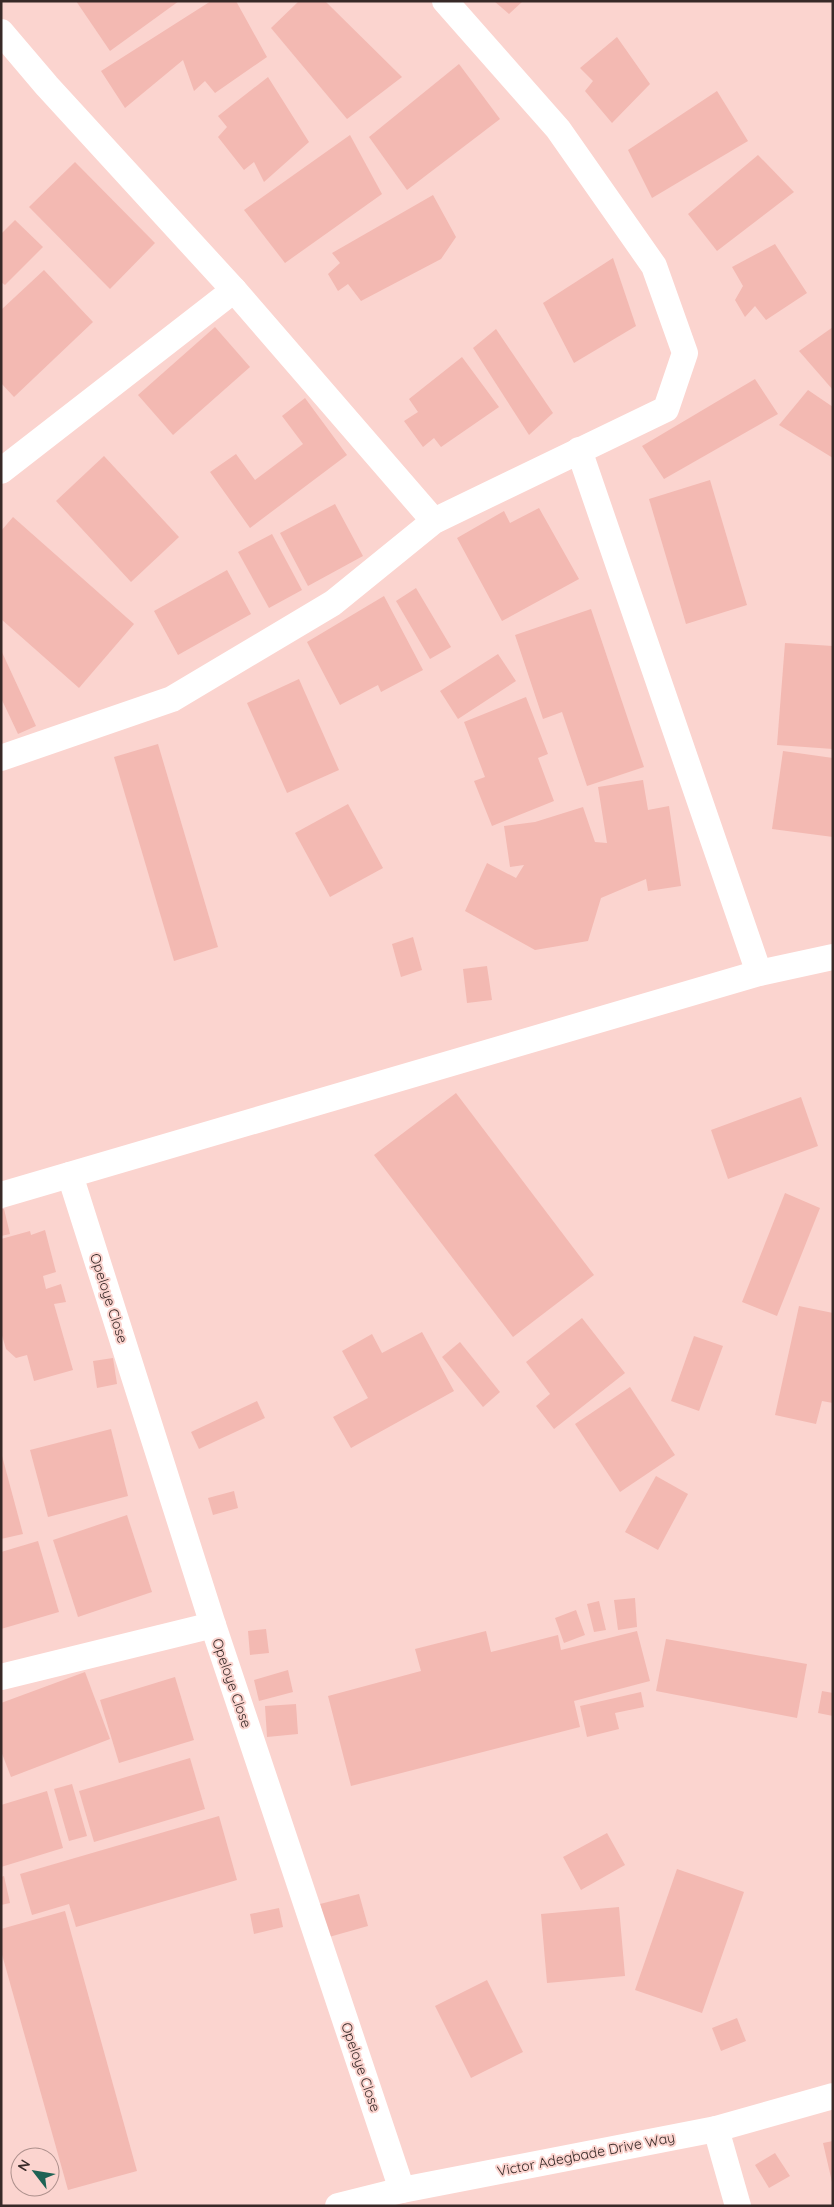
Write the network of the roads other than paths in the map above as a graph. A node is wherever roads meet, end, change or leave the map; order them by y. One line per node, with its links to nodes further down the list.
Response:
1 (445, 1): 4 (street)
2 (1, 32): 3 (street)
3 (234, 290): 5 (street); 6 (street)
4 (579, 450): 6 (street); 9 (street)
5 (1, 471)
6 (434, 521): 7 (street)
7 (1, 758)
8 (833, 957): 9 (street)
9 (759, 973): 10 (street)
10 (70, 1175): 11 (street); 12 (street, Opeloye Close)
11 (1, 1195)
12 (212, 1625): 13 (street); 16 (street, Opeloye Close)
13 (1, 1677)
14 (833, 2096): 15 (street, Victor Adegbade Drive Way)
15 (716, 2129): 16 (street, Victor Adegbade Drive Way); 18 (street)
16 (402, 2190): 17 (street, Victor Adegbade Drive Way)
17 (338, 2206)
18 (738, 2206)

